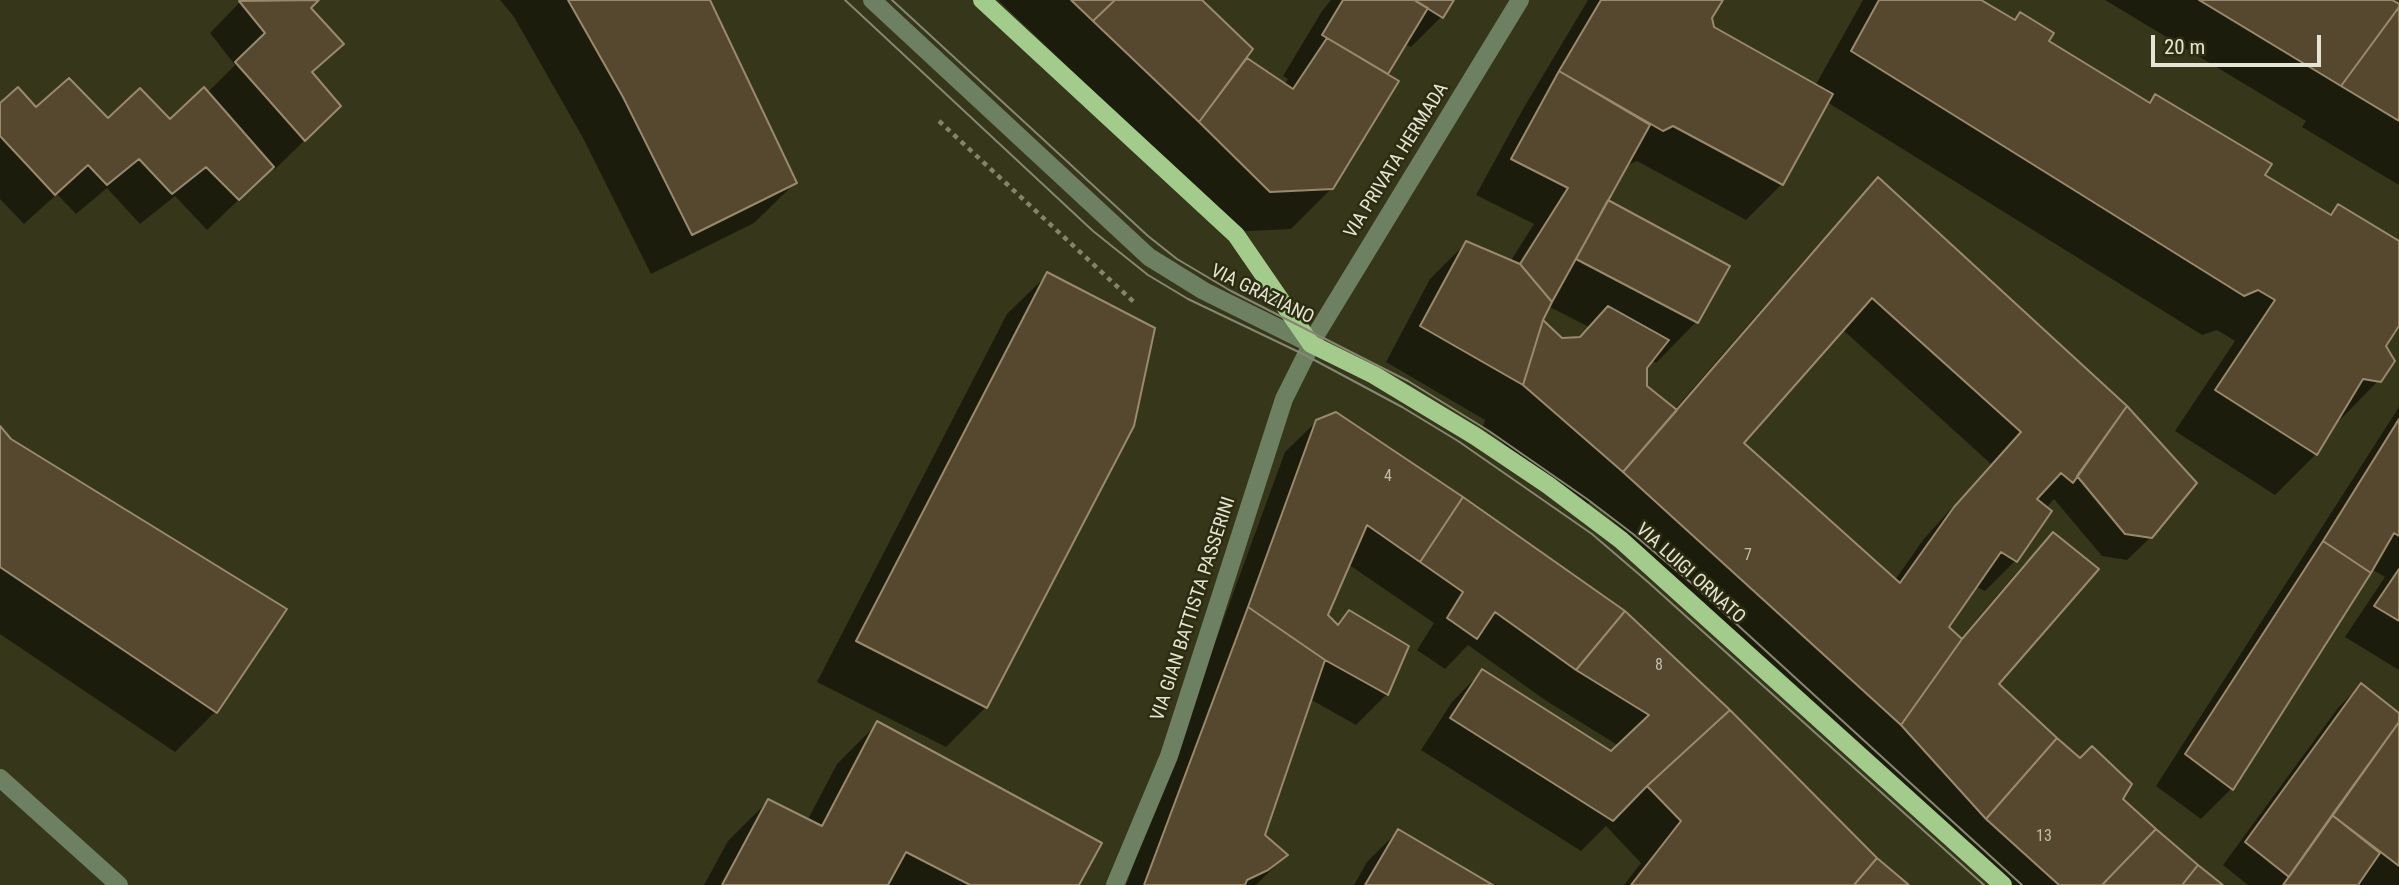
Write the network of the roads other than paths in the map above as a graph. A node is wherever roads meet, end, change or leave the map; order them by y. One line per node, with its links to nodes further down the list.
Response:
1 (872, 0): 4 (street, VIA GRAZIANO)
2 (982, 0): 4 (main road, VIA GRAZIANO)
3 (1520, 0): 4 (street, VIA PRIVATA HERMADA)
4 (1311, 344): 7 (street, VIA GIAN BATTISTA PASSERINI); 8 (main road, VIA LUIGI ORNATO)
5 (0, 778): 6 (street)
6 (119, 885)
7 (1115, 885)
8 (2003, 885)

